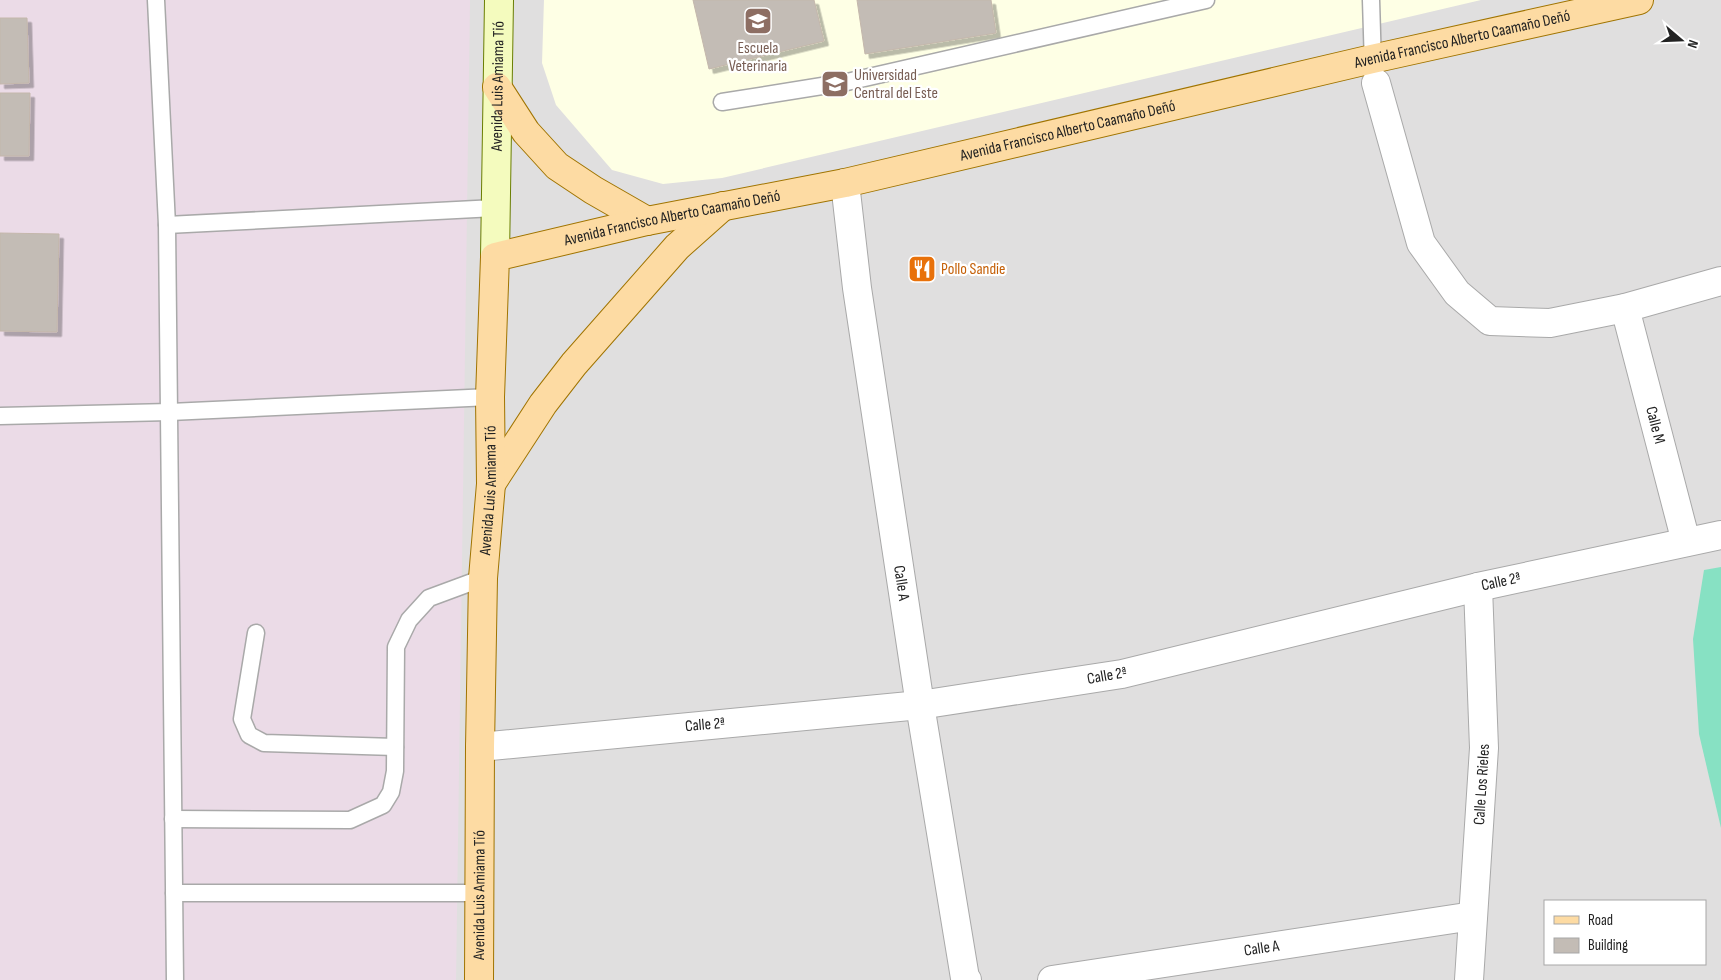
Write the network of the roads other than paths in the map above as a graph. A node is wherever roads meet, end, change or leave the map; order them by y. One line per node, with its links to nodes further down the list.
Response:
1 (156, 0): 13 (lane)
2 (500, 0): 7 (main road, Avenida Luis Amiama Tió)
3 (1206, 0): 8 (lane)
4 (1370, 0): 6 (lane)
5 (1639, 0): 6 (main road, Avenida Francisco Alberto Caamaño Deñó)
6 (1374, 71): 9 (main road, Avenida Francisco Alberto Caamaño Deñó); 16 (street)
7 (497, 87): 11 (main road, Avenida Luis Amiama Tió); 12 (main road)
8 (722, 102)
9 (845, 183): 10 (main road, Avenida Francisco Alberto Caamaño Deñó); 26 (street, Calle A)
10 (724, 206): 12 (main road, Avenida Francisco Alberto Caamaño Deñó); 20 (main road)
11 (495, 208): 13 (lane); 14 (main road, Avenida Luis Amiama Tió)
12 (647, 221): 14 (main road, Avenida Francisco Alberto Caamaño Deñó)
13 (167, 225): 18 (lane)
14 (495, 257): 17 (main road, Avenida Luis Amiama Tió)
15 (1721, 281): 16 (street)
16 (1625, 308): 22 (street, Calle M)
17 (490, 396): 18 (lane); 20 (main road, Avenida Luis Amiama Tió)
18 (170, 412): 19 (lane); 29 (lane)
19 (0, 416)
20 (491, 484): 23 (main road, Avenida Luis Amiama Tió)
21 (1721, 535): 22 (street, Calle 2ª)
22 (1686, 542): 24 (street, Calle 2ª)
23 (483, 578): 27 (lane); 28 (main road, Avenida Luis Amiama Tió)
24 (1478, 587): 26 (street, Calle 2ª); 32 (street, Calle Los Rieles)
25 (256, 633): 27 (lane)
26 (920, 705): 28 (street, Calle 2ª); 35 (street, Calle A)
27 (395, 747): 29 (lane)
28 (480, 747): 31 (main road, Avenida Luis Amiama Tió)
29 (174, 819): 30 (lane)
30 (174, 893): 31 (lane); 33 (lane)
31 (479, 893): 34 (main road, Avenida Luis Amiama Tió)
32 (1473, 916): 36 (street, Calle A); 37 (street, Calle Los Rieles)
33 (175, 980)
34 (479, 980)
35 (967, 980)
36 (1052, 980)
37 (1468, 980)

